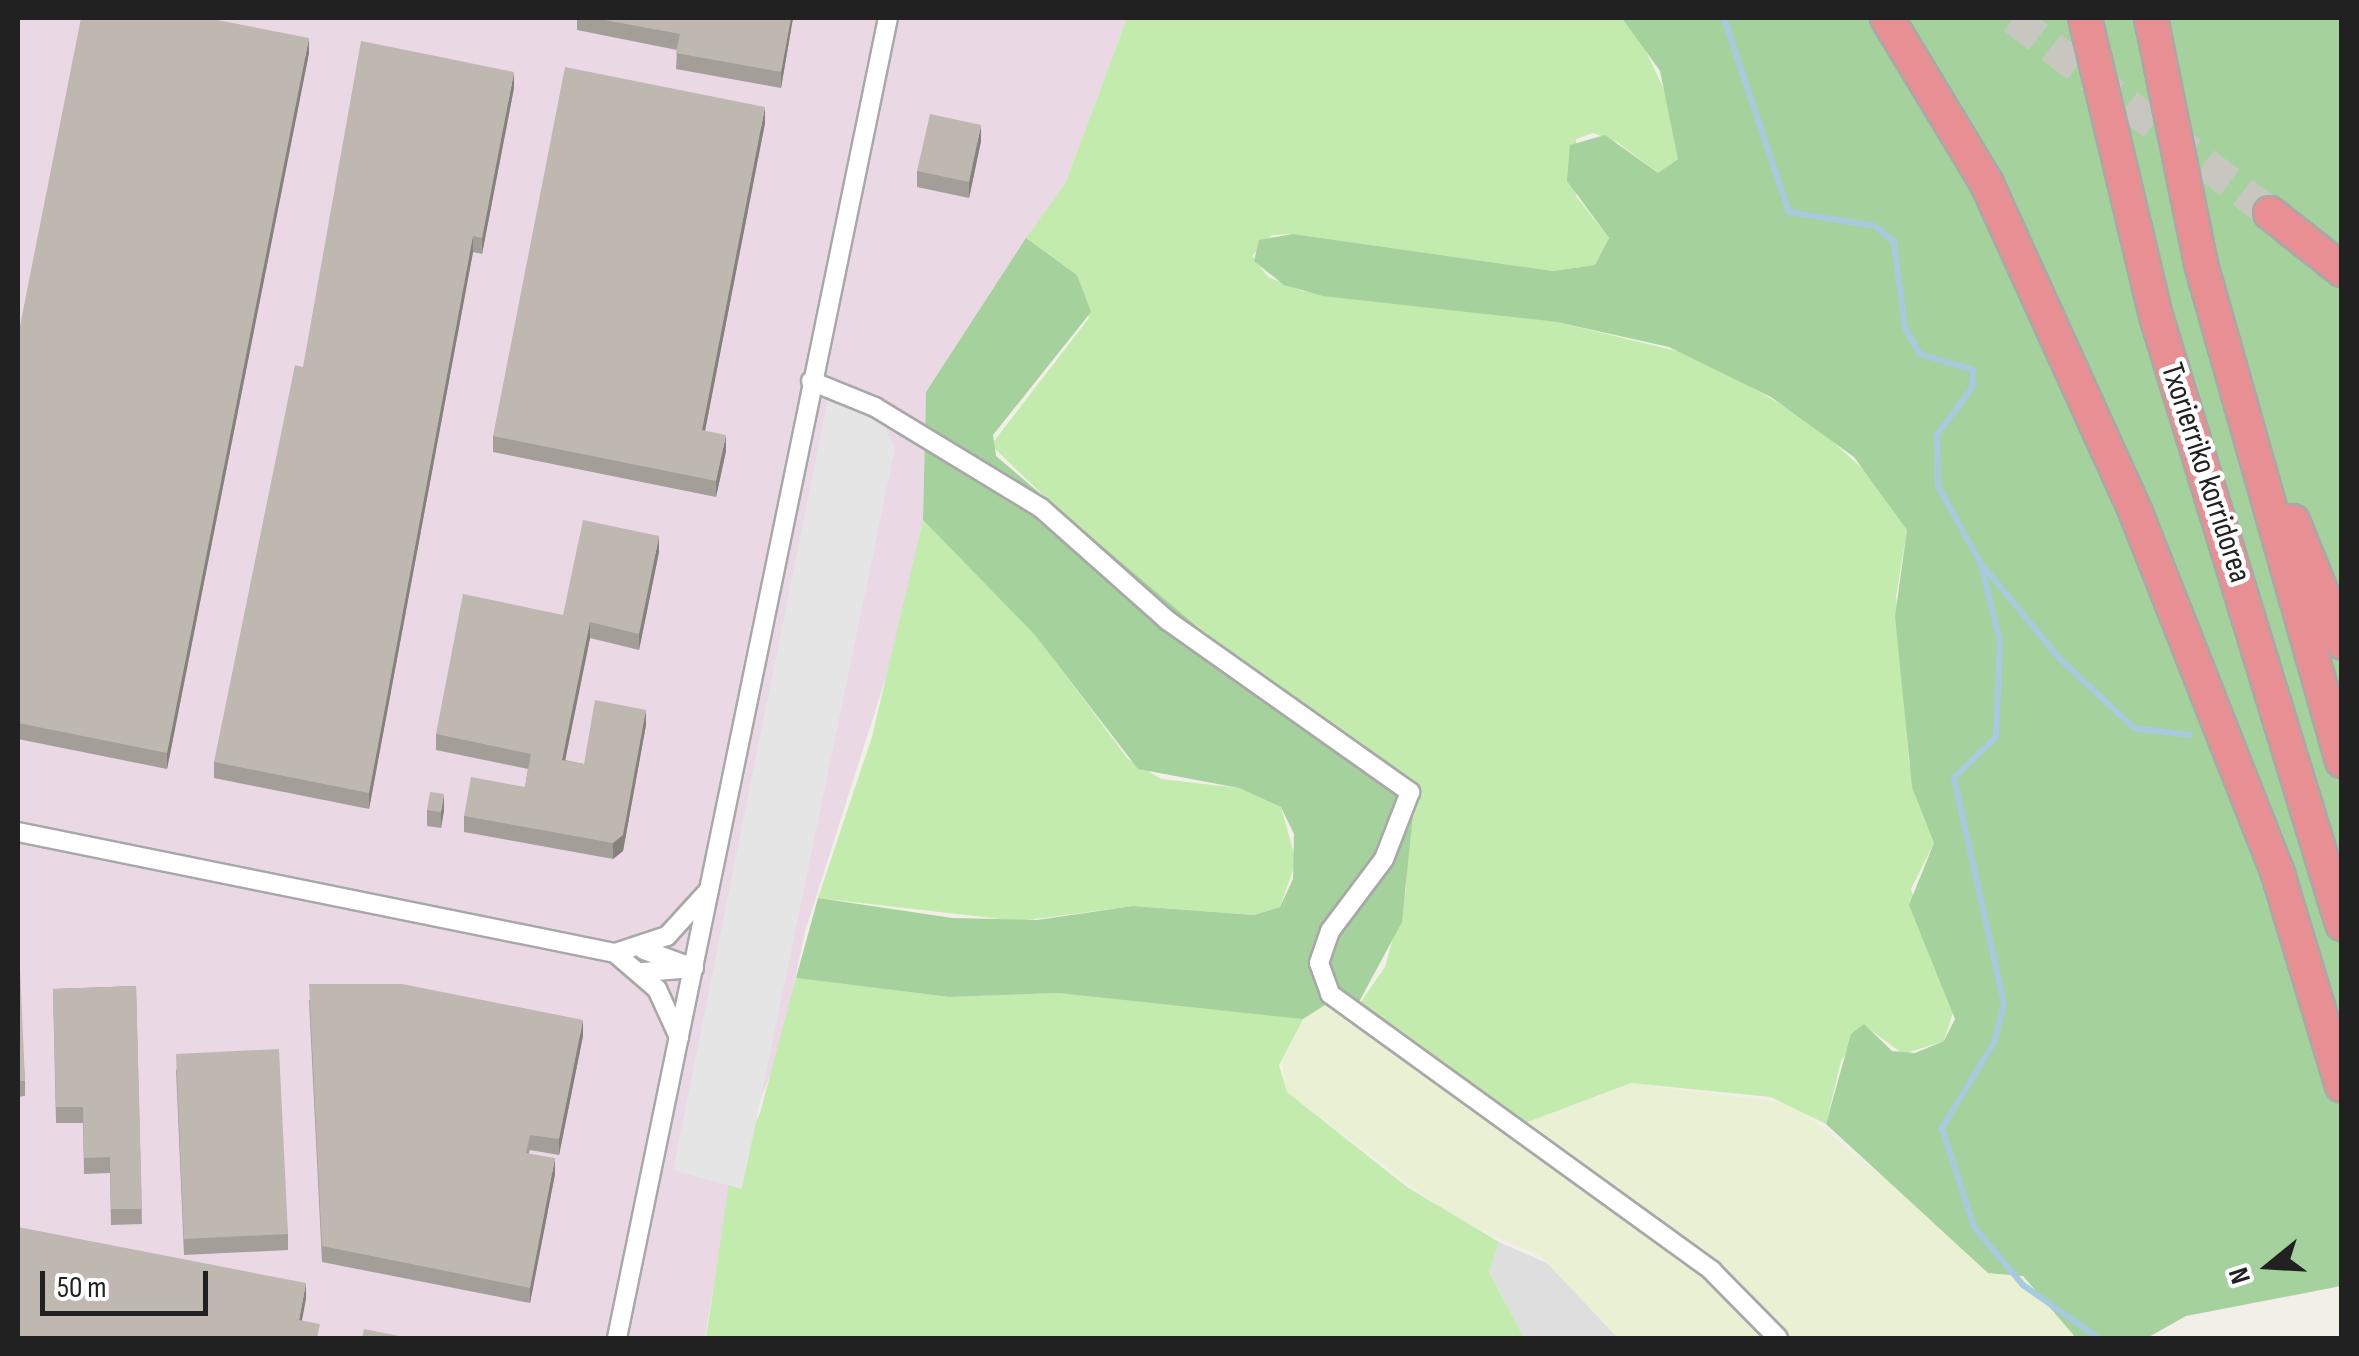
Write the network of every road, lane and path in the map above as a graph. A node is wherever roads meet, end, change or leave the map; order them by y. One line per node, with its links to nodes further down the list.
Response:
1 (888, 18): 8 (street)
2 (1887, 18): 19 (highway)
3 (2086, 18): 13 (highway, Txorierriko korridorea)
4 (2151, 18): 7 (highway, Txorierriko korridorea)
5 (2270, 213): 6 (highway)
6 (2342, 270)
7 (2229, 364): 9 (highway); 10 (highway, Txorierriko korridorea)
8 (812, 381): 12 (street); 21 (street)
9 (2342, 642)
10 (2342, 761)
11 (18, 832): 15 (street)
12 (710, 890): 14 (street); 16 (street)
13 (2342, 924)
14 (642, 950): 15 (street); 16 (street)
15 (615, 953): 17 (street)
16 (694, 968): 17 (street); 18 (street)
17 (643, 972): 18 (street)
18 (680, 1038): 20 (street)
19 (2342, 1086)
20 (617, 1338)
21 (1778, 1338)

